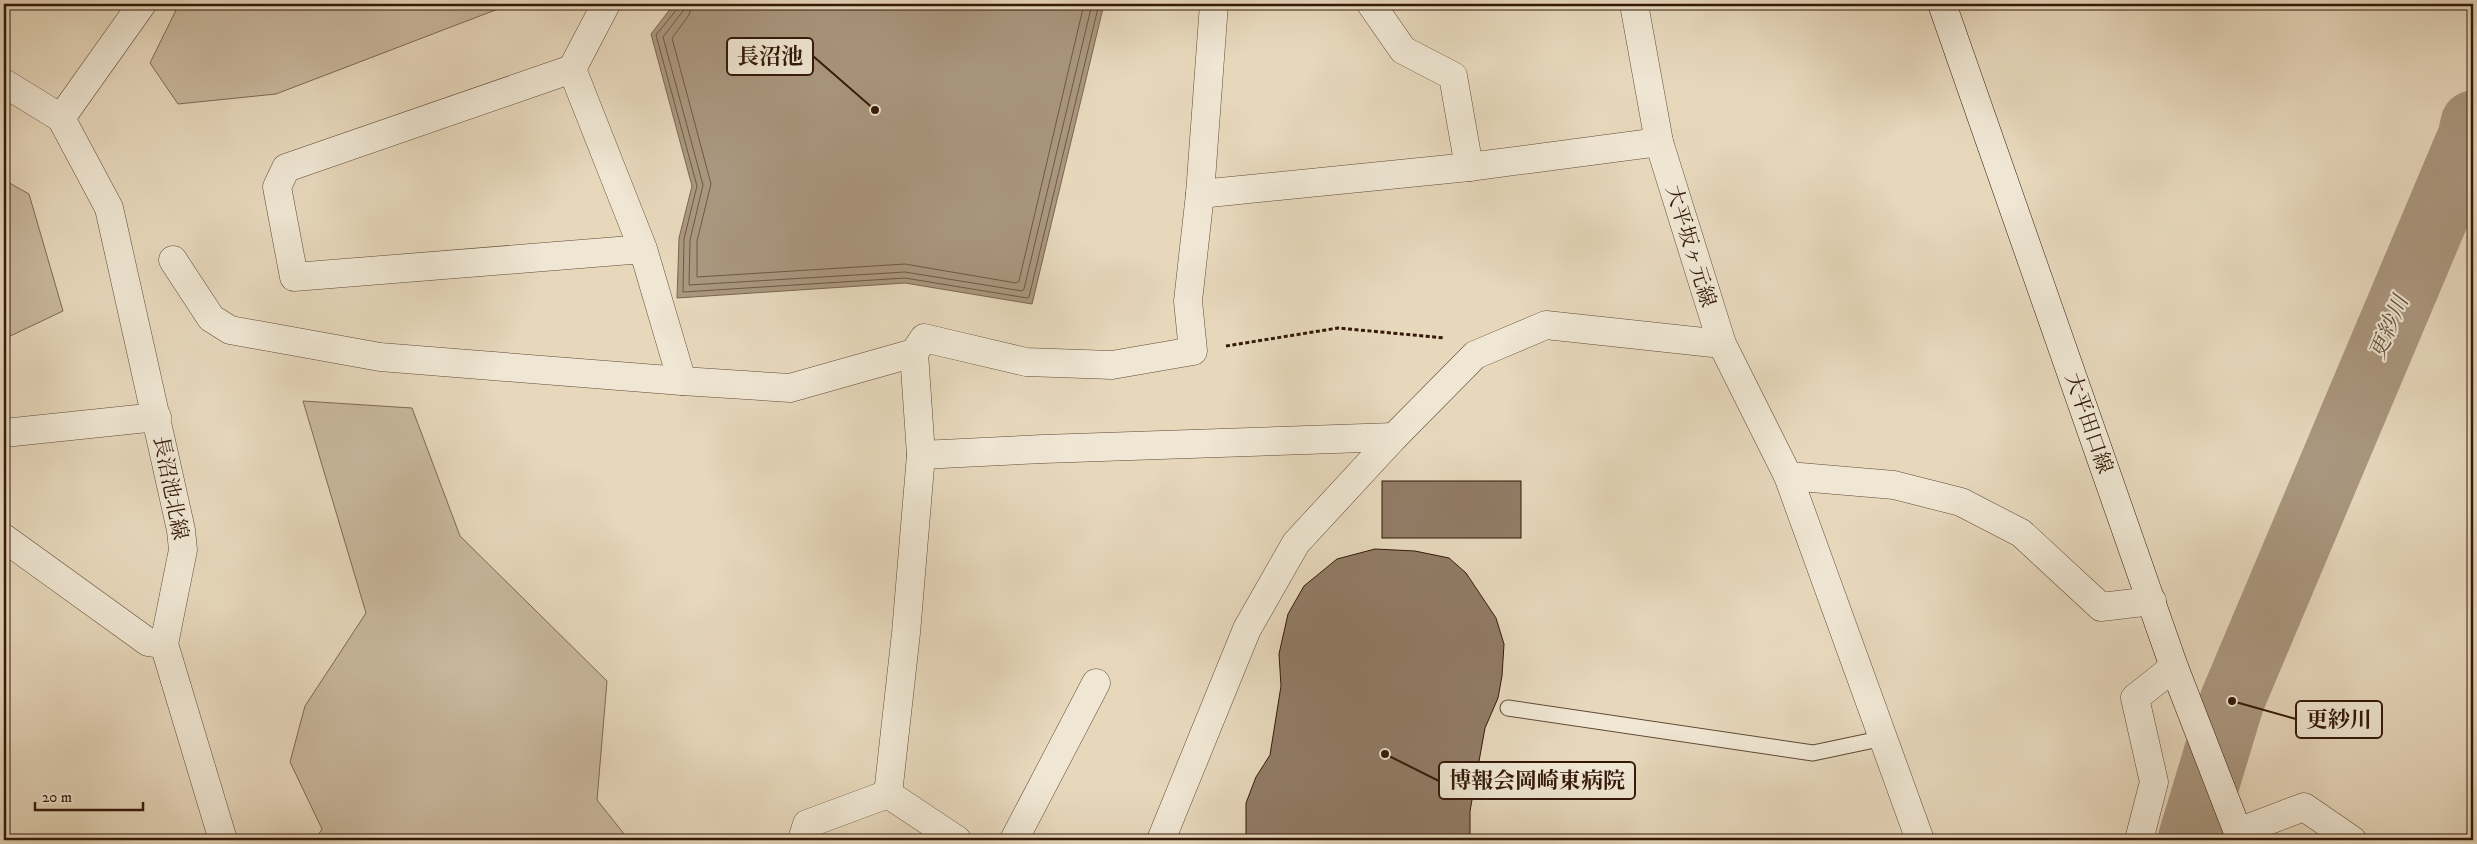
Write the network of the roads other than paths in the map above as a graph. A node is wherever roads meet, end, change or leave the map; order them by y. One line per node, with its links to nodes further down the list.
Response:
1 (142, 4): 9 (street)
2 (606, 4): 7 (street)
3 (1214, 4): 12 (street)
4 (1371, 4): 11 (street)
5 (1634, 4): 10 (street, 大平坂ヶ元線)
6 (1942, 4): 24 (street, 大平田口線)
7 (572, 69): 13 (street); 13 (street)
8 (4, 83): 9 (street)
9 (61, 118): 18 (street, 長沼池北線)
10 (1659, 142): 11 (street); 15 (street, 大平坂ヶ元線)
11 (1469, 167): 12 (street)
12 (1200, 194): 16 (street)
13 (643, 249): 17 (street)
14 (173, 260): 17 (street)
15 (1722, 344): 20 (street); 22 (street, 大平坂ヶ元線)
16 (914, 353): 17 (street); 21 (street)
17 (682, 382)
18 (158, 417): 19 (street); 25 (street, 長沼池北線)
19 (4, 433)
20 (1394, 437): 21 (street); 36 (street)
21 (922, 455): 30 (street)
22 (1788, 476): 24 (street); 29 (street, 大平坂ヶ元線)
23 (4, 538): 25 (street)
24 (2152, 601): 26 (street, 大平田口線)
25 (164, 644): 32 (street, 長沼池北線)
26 (2174, 668): 31 (street, 大平田口線); 38 (street)
27 (1096, 683): 35 (street)
28 (1508, 708): 29 (lane)
29 (1884, 738): 37 (street, 大平坂ヶ元線)
30 (888, 794): 33 (street); 34 (street)
31 (2239, 836): 39 (street)
32 (223, 840)
33 (802, 840)
34 (957, 840)
35 (1014, 840)
36 (1161, 840)
37 (1920, 840)
38 (2139, 840)
39 (2352, 840)

